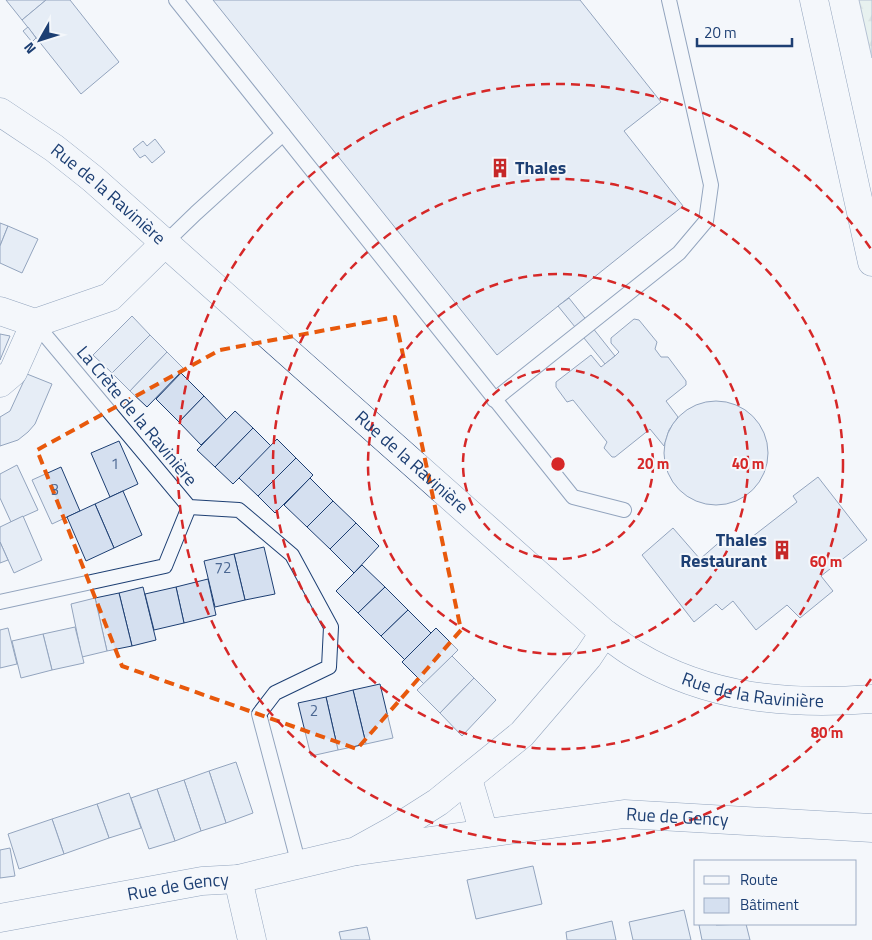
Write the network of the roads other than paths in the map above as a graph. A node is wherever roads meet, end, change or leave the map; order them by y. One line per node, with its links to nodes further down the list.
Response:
1 (176, 0): 5 (lane)
2 (669, 0): 11 (lane)
3 (814, 0): 7 (street)
4 (0, 112): 6 (street, Rue de la Ravinière)
5 (283, 134): 6 (lane); 11 (lane)
6 (166, 242): 9 (street); 15 (street, Rue de la Ravinière)
7 (872, 262)
8 (0, 310): 9 (street)
9 (35, 323): 10 (street); 12 (lane, La Crète de la Ravinière)
10 (0, 383)
11 (494, 400): 13 (lane)
12 (189, 507): 14 (lane); 21 (lane, La Crète de la Ravinière)
13 (624, 510)
14 (0, 602)
15 (604, 633): 16 (street, Rue de la Ravinière); 17 (street, Rue de Gency)
16 (872, 699)
17 (468, 779): 19 (street); 20 (street, Rue de Gency)
18 (872, 828): 19 (street, Rue de Gency)
19 (484, 833): 20 (street, Rue de Gency)
20 (356, 851): 21 (street, Rue de Gency)
21 (299, 865): 22 (street, Rue de Gency)
22 (238, 879): 23 (street, Rue de Gency); 24 (street)
23 (0, 918)
24 (252, 940)

